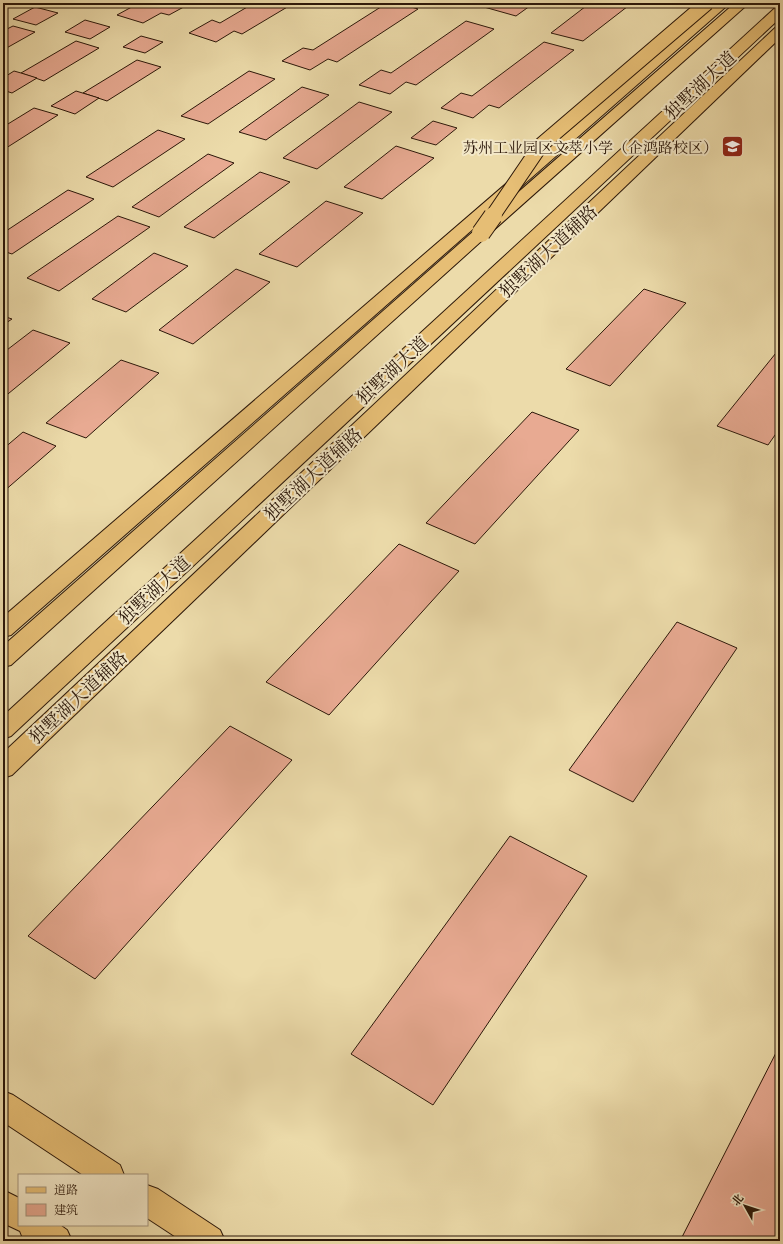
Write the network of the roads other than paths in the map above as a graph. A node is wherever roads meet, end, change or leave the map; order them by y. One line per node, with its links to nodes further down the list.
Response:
1 (706, 3): 6 (main road, bridge)
2 (724, 3): 7 (main road)
3 (743, 3): 6 (main road, 独墅湖大道, bridge)
4 (780, 10): 9 (main road, 独墅湖大道)
5 (780, 31): 10 (main road, 独墅湖大道辅路)
6 (481, 233): 8 (main road, 独墅湖大道)
7 (3, 629)
8 (3, 659)
9 (3, 730)
10 (3, 768)
11 (3, 1105): 12 (main road)
12 (107, 1174)
13 (148, 1201): 18 (main road)
14 (3, 1205): 15 (main road)
15 (18, 1215)
16 (34, 1226): 17 (main road)
17 (56, 1241)
18 (209, 1241)

